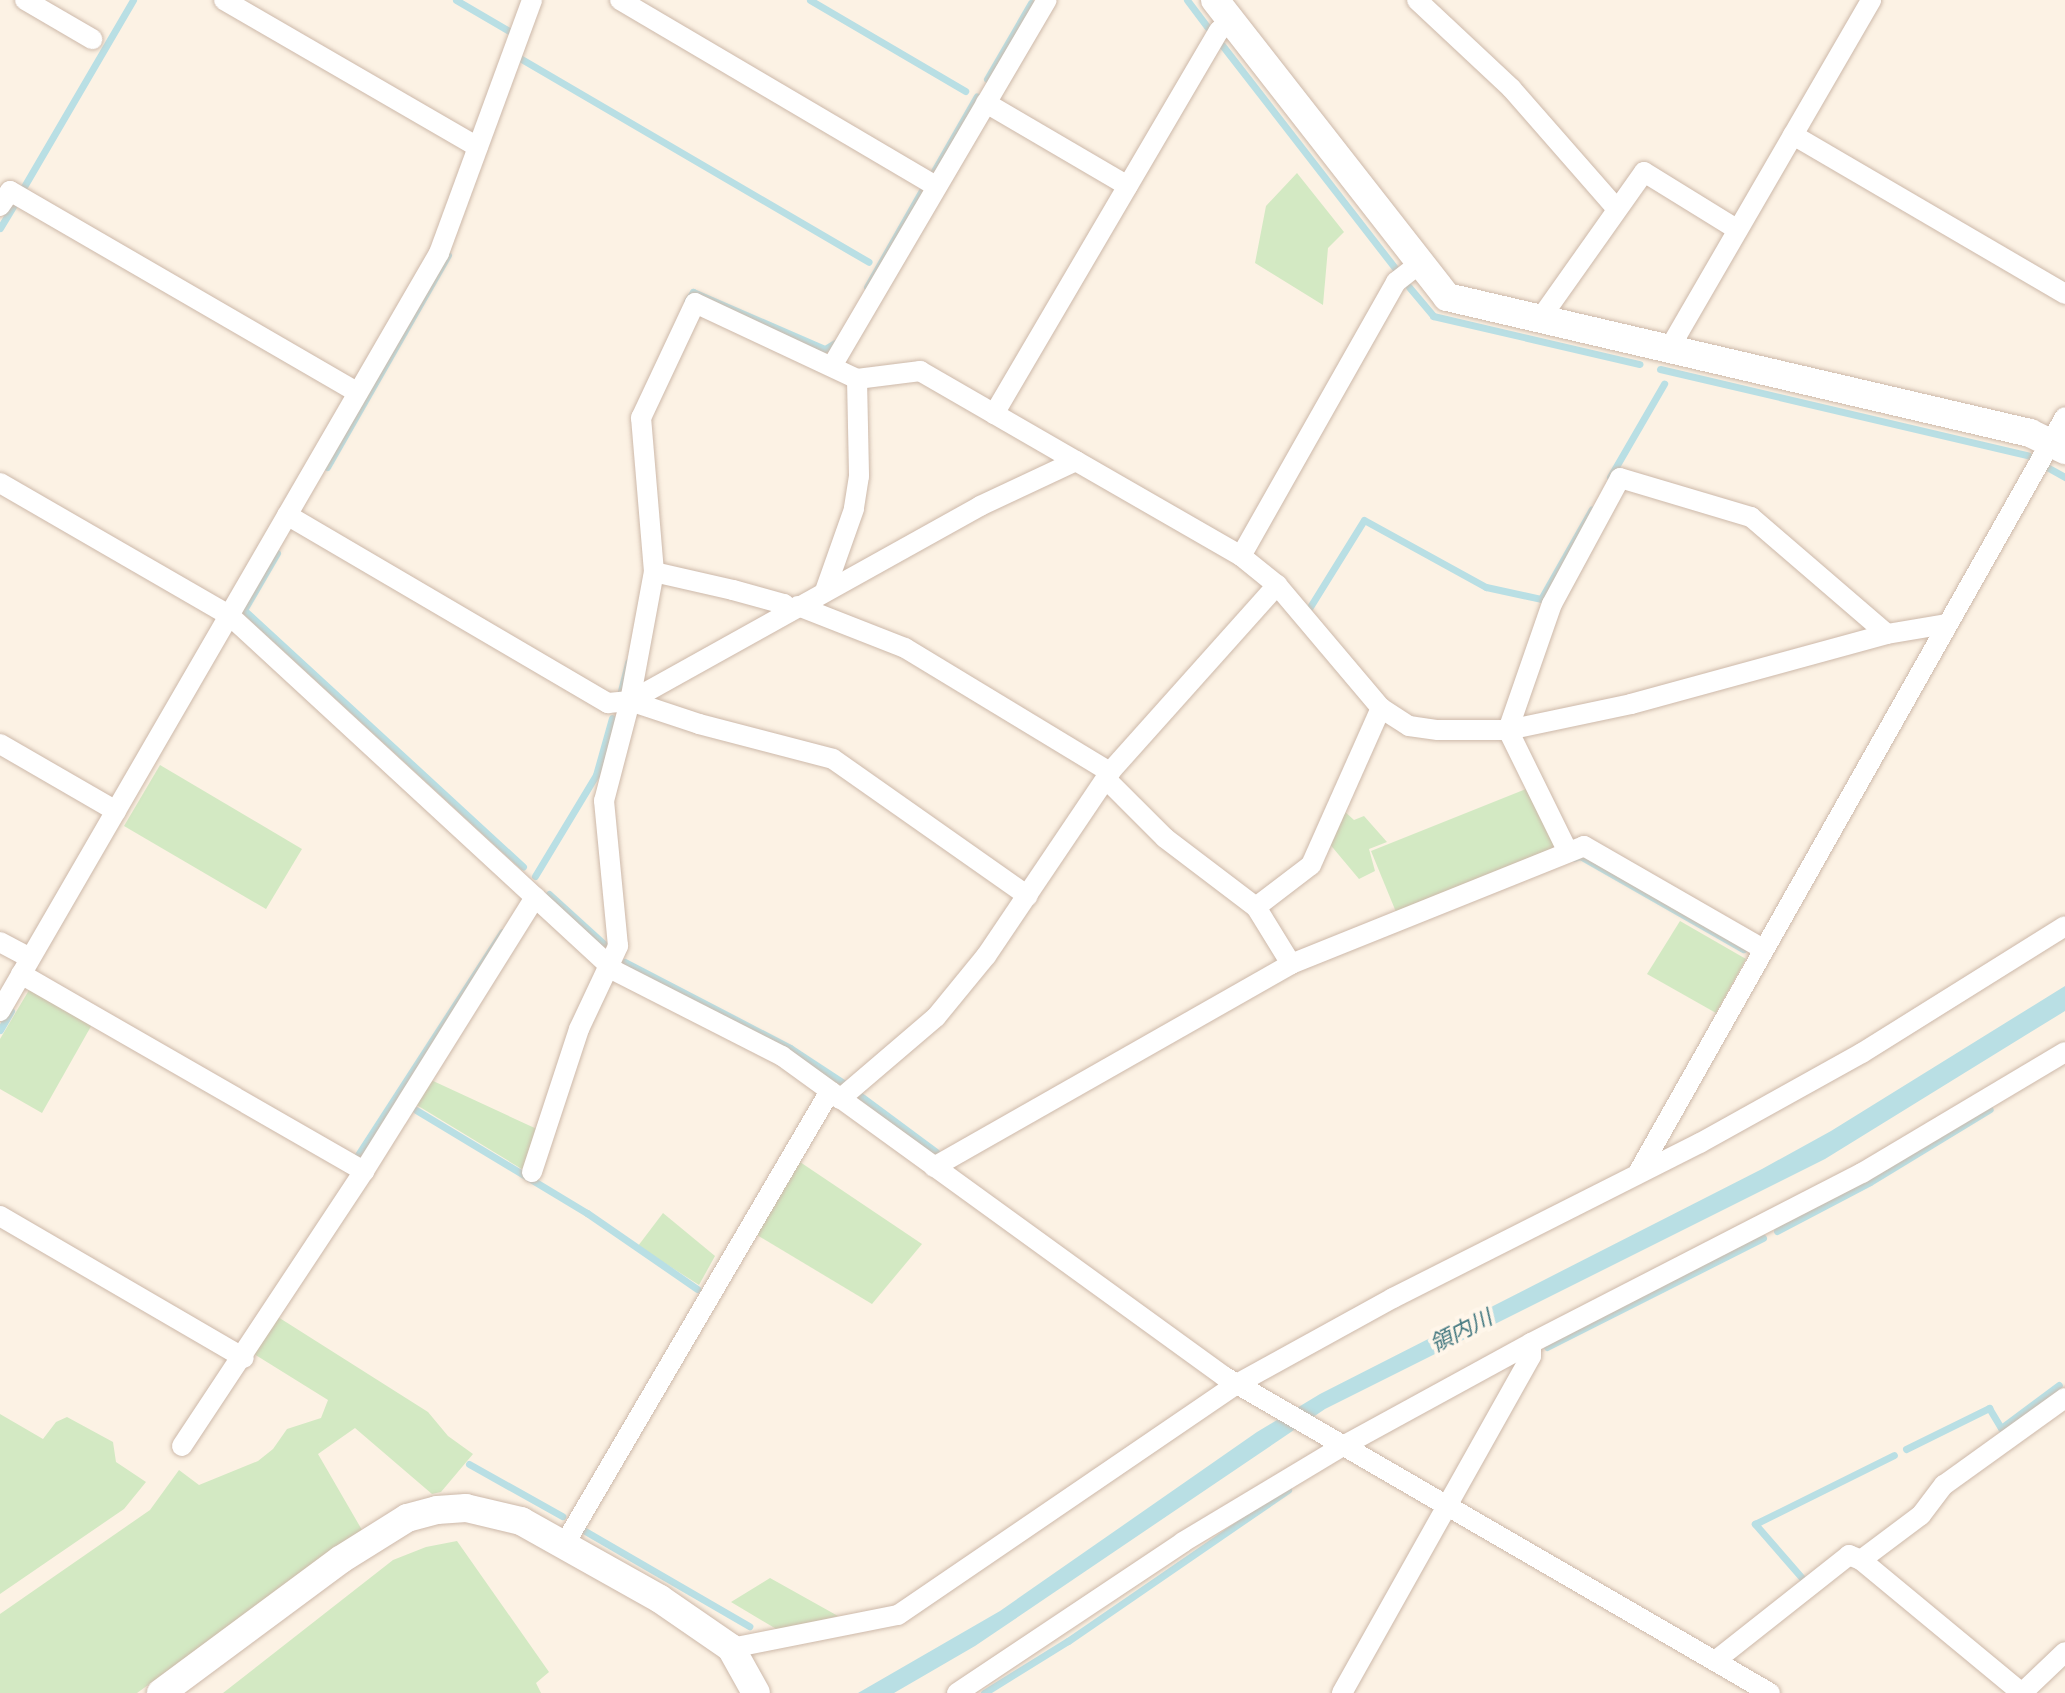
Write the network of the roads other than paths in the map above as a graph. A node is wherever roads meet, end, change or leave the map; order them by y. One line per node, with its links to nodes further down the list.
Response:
1 (25, 0): 9 (street)
2 (224, 0): 12 (street)
3 (532, 0): 12 (street)
4 (620, 0): 13 (street)
5 (1047, 0): 10 (street)
6 (1417, 0): 16 (street)
7 (1871, 0): 11 (street)
8 (1228, 6): 14 (street); 18 (street)
9 (92, 39)
10 (986, 103): 13 (street); 14 (street)
11 (1793, 135): 17 (street); 19 (street)
12 (478, 147): 24 (street)
13 (936, 186): 22 (street)
14 (1128, 186): 25 (street)
15 (0, 206): 24 (street)
16 (1617, 209): 17 (street); 20 (street)
17 (1738, 230): 21 (street)
18 (1420, 263): 20 (street); 31 (street)
19 (2065, 294)
20 (1540, 319): 21 (street)
21 (1669, 349): 27 (street)
22 (832, 366): 23 (street); 32 (street)
23 (857, 379): 25 (street); 34 (street)
24 (358, 393): 30 (street)
25 (994, 414): 28 (street)
26 (2065, 417): 27 (street)
27 (2057, 445): 37 (street)
28 (1076, 461): 31 (street); 34 (street)
29 (0, 483): 36 (street)
30 (287, 515): 36 (street); 39 (street)
31 (1241, 556): 33 (street)
32 (654, 572): 35 (street); 39 (street)
33 (1277, 585): 40 (street); 43 (street)
34 (825, 591): 35 (street)
35 (795, 608): 39 (street); 43 (street)
36 (229, 615): 44 (street); 47 (street)
37 (1946, 624): 38 (street); 51 (street)
38 (1887, 634): 41 (street); 41 (street)
39 (630, 701): 46 (street); 53 (street)
40 (1381, 708): 41 (street); 48 (street)
41 (1508, 730): 45 (street)
42 (0, 744): 44 (street)
43 (1108, 776): 46 (street); 48 (street)
44 (116, 811): 54 (street)
45 (1568, 852): 51 (street); 52 (street)
46 (1028, 896): 57 (street)
47 (535, 897): 53 (street); 59 (street)
48 (1256, 907): 52 (street)
49 (2065, 926): 61 (street)
50 (0, 942): 54 (street)
51 (1763, 949): 61 (street)
52 (1291, 964): 58 (street)
53 (608, 965): 57 (street); 60 (street)
54 (26, 966): 55 (street); 59 (street)
55 (0, 1011)
56 (2062, 1058): 63 (street)
57 (835, 1095): 58 (street); 70 (street)
58 (934, 1167): 65 (street)
59 (364, 1171): 64 (street)
60 (532, 1172)
61 (1638, 1173): 65 (street)
62 (0, 1216): 64 (street)
63 (1531, 1343): 67 (street); 69 (street)
64 (244, 1358): 68 (street)
65 (1237, 1384): 67 (street); 72 (street)
66 (2065, 1398): 71 (street)
67 (1336, 1442): 69 (street); 77 (street)
68 (182, 1446)
69 (1446, 1506): 74 (street); 78 (street)
70 (564, 1545): 72 (street); 75 (street)
71 (1861, 1560): 74 (street); 80 (street)
72 (731, 1648): 76 (street)
73 (2065, 1652): 80 (street)
74 (1715, 1661): 79 (street)
75 (161, 1693)
76 (756, 1693)
77 (957, 1693)
78 (1342, 1693)
79 (1770, 1693)
80 (2022, 1693)

